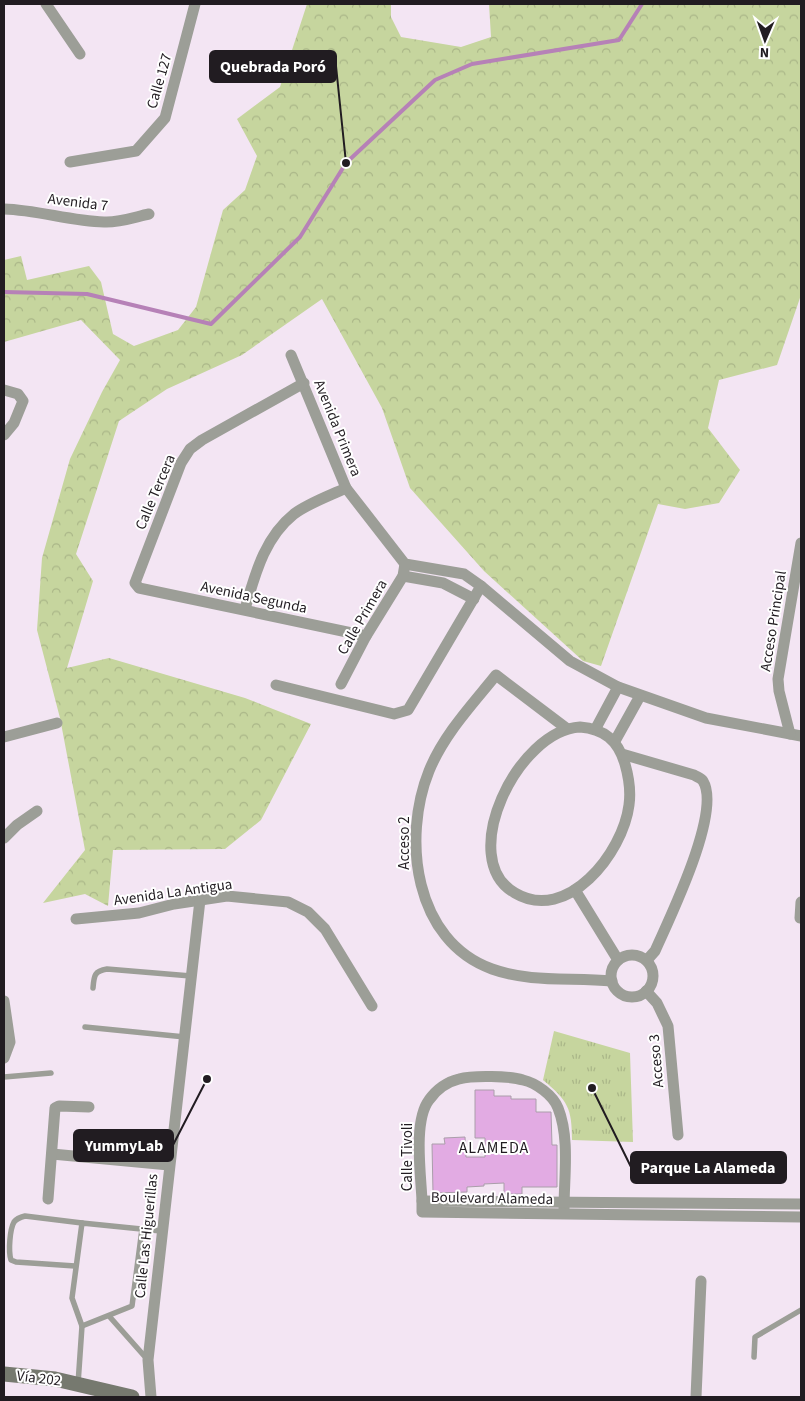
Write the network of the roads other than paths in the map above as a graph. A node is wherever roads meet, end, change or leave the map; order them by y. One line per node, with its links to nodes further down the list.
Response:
1 (195, 4): 4 (street, Calle 127)
2 (52, 6): 3 (street)
3 (80, 54)
4 (70, 162)
5 (4, 208): 6 (street, Avenida 7)
6 (149, 214)
7 (291, 355): 8 (street, Avenida Primera)
8 (304, 383): 11 (street, Avenida Primera); 15 (street, Calle Tercera)
9 (4, 390): 10 (street)
10 (4, 436)
11 (346, 488): 13 (street, Avenida Primera); 18 (street)
12 (801, 543): 27 (street, Acceso Principal)
13 (406, 564): 14 (street, Calle Primera); 16 (street)
14 (403, 576): 17 (street); 19 (street, Calle Primera)
15 (136, 586): 18 (street, Avenida Segunda)
16 (482, 586): 17 (street); 22 (street)
17 (474, 599): 21 (street)
18 (245, 610): 19 (street, Avenida Segunda)
19 (366, 636): 20 (street, Calle Primera)
20 (341, 684)
21 (276, 685)
22 (618, 687): 23 (street); 26 (street)
23 (640, 696): 27 (street); 29 (street)
24 (57, 723): 28 (street)
25 (566, 728): 26 (street); 33 (street); 41 (street, Acceso 2)
26 (596, 728): 29 (street)
27 (796, 735)
28 (4, 737)
29 (615, 741): 30 (street)
30 (622, 754): 33 (street); 39 (street)
31 (37, 811): 32 (street)
32 (4, 838)
33 (575, 890): 38 (street)
34 (200, 900): 37 (street, Avenida La Antigua); 40 (street, Calle Las Higuerillas); 45 (street, Avenida La Antigua)
35 (801, 902): 36 (street)
36 (800, 918)
37 (76, 919)
38 (618, 960): 39 (street); 41 (street)
39 (647, 960): 43 (street)
40 (191, 976): 42 (lane); 47 (street, Calle Las Higuerillas)
41 (612, 981): 43 (street)
42 (93, 988)
43 (646, 992): 52 (street, Acceso 3)
44 (4, 1001): 48 (street)
45 (372, 1006)
46 (85, 1027): 47 (lane)
47 (185, 1036): 54 (street, Calle Las Higuerillas)
48 (4, 1058)
49 (51, 1073): 50 (lane)
50 (4, 1077)
51 (89, 1106): 53 (street)
52 (678, 1135)
53 (52, 1154): 54 (street); 55 (street)
54 (169, 1165): 66 (street, Calle Las Higuerillas)
55 (48, 1199)
56 (422, 1201): 60 (street, Boulevard Alameda); 60 (street, Calle Tivoli)
57 (671, 1203): 58 (street, Boulevard Alameda); 60 (street, Boulevard Alameda); 61 (street)
58 (782, 1204): 59 (street, Boulevard Alameda); 62 (street)
59 (801, 1204)
60 (564, 1208): 61 (street, Boulevard Alameda)
61 (671, 1215): 62 (street, Boulevard Alameda)
62 (782, 1216): 63 (street, Boulevard Alameda)
63 (801, 1217)
64 (82, 1223): 65 (lane); 67 (lane); 67 (lane)
65 (142, 1229): 66 (lane); 70 (lane)
66 (161, 1231): 73 (street, Calle Las Higuerillas)
67 (75, 1266): 71 (lane)
68 (701, 1281): 78 (street)
69 (801, 1310): 72 (lane)
70 (109, 1316): 71 (lane); 73 (lane)
71 (82, 1326): 75 (lane)
72 (754, 1357)
73 (148, 1360): 77 (street, Calle Las Higuerillas)
74 (4, 1374): 75 (main road, Vía 202)
75 (78, 1384): 76 (main road, Vía 202)
76 (132, 1397)
77 (151, 1397)
78 (696, 1397)

